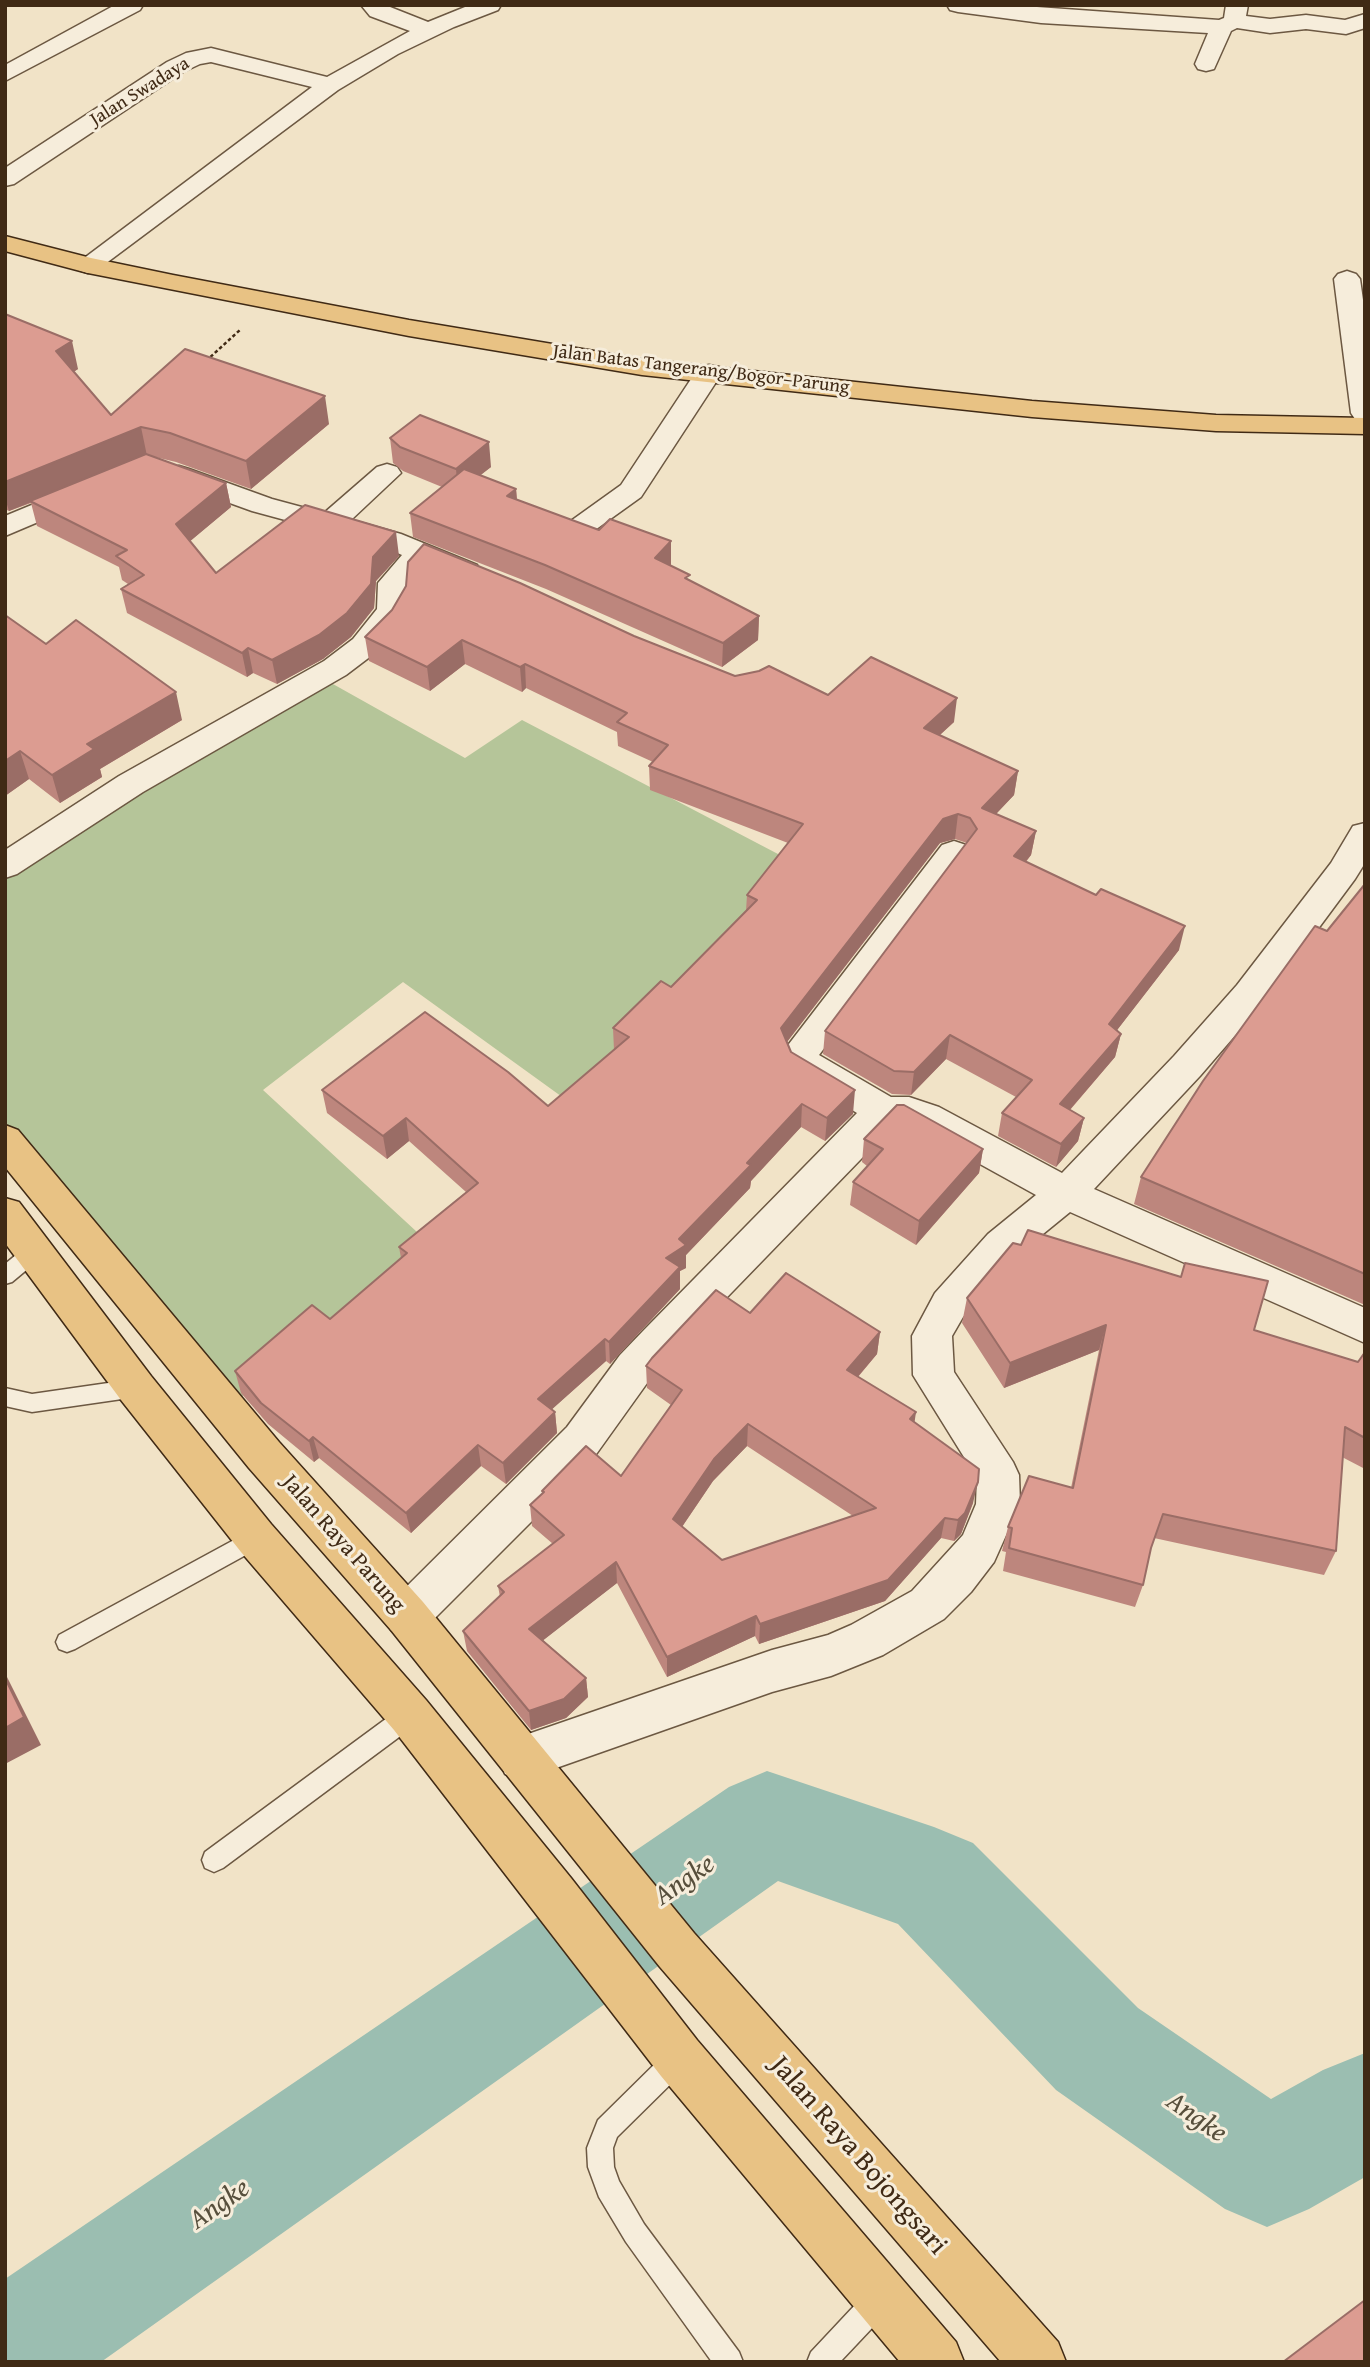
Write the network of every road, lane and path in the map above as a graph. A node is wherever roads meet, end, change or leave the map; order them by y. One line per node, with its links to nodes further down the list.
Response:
1 (132, 5): 9 (street)
2 (372, 5): 7 (street)
3 (489, 5): 7 (street)
4 (958, 5): 5 (street)
5 (1231, 18): 6 (street); 8 (street)
6 (1365, 21)
7 (428, 30): 10 (street)
8 (1206, 64)
9 (5, 74)
10 (330, 85): 11 (street, Jalan Swadaya); 13 (street)
11 (5, 179)
12 (5, 243): 13 (main road, Jalan Batas Tangerang/Bogor–Parung)
13 (88, 265): 15 (main road, Jalan Batas Tangerang/Bogor–Parung)
14 (1347, 279): 18 (street)
15 (279, 302): 16 (path); 17 (main road, Jalan Batas Tangerang/Bogor–Parung)
16 (199, 368)
17 (709, 373): 19 (main road, Jalan Batas Tangerang/Bogor–Parung); 25 (street)
18 (1365, 413)
19 (1365, 426)
20 (156, 468): 23 (street)
21 (387, 473): 23 (street)
22 (100, 486): 24 (street)
23 (330, 523): 26 (street)
24 (5, 527)
25 (578, 529)
26 (422, 552): 27 (street); 30 (street)
27 (497, 583)
28 (1365, 834): 31 (street)
29 (954, 853): 32 (street)
30 (5, 866)
31 (1354, 875): 34 (street)
32 (885, 1112): 34 (street); 41 (street)
33 (5, 1140): 41 (main road, Jalan Raya Parung)
34 (1066, 1192): 37 (street); 44 (street)
35 (5, 1213): 36 (main road)
36 (20, 1263): 38 (main road)
37 (1365, 1326)
38 (136, 1388): 39 (lane); 40 (main road)
39 (5, 1397)
40 (256, 1538): 42 (lane); 43 (main road)
41 (407, 1616): 44 (main road, Jalan Raya Parung)
42 (67, 1642)
43 (411, 1716): 45 (lane); 47 (main road)
44 (522, 1758): 46 (main road, Jalan Raya Parung)
45 (214, 1860)
46 (677, 1950): 52 (main road, Jalan Raya Bojongsari)
47 (679, 2058): 48 (main road); 49 (lane)
48 (881, 2298): 50 (lane); 51 (main road)
49 (729, 2362)
50 (821, 2362)
51 (936, 2362)
52 (1038, 2362)

